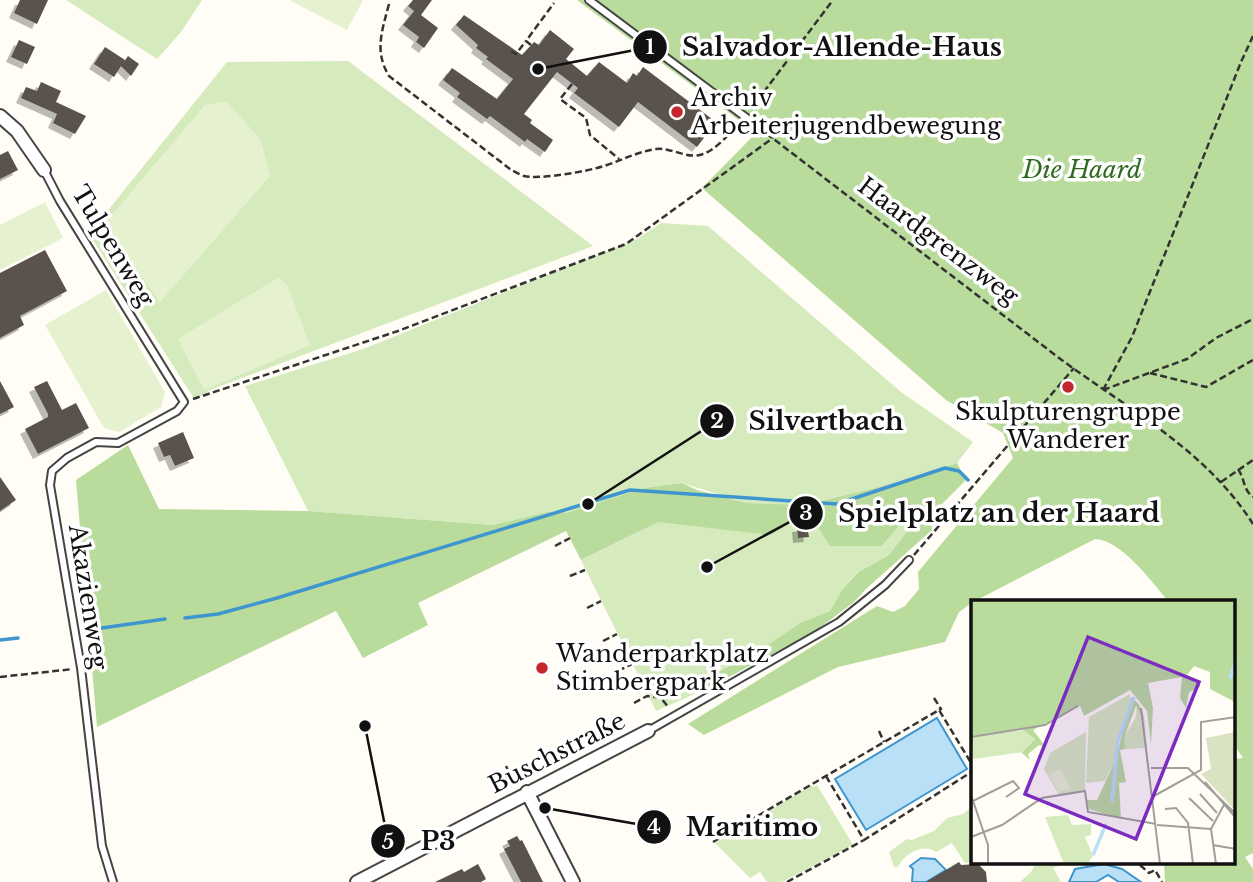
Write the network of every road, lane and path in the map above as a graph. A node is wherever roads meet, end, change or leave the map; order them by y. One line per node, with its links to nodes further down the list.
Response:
1 (589, 0): 11 (lane)
2 (833, 0): 11 (path)
3 (554, 3): 6 (path)
4 (389, 5): 14 (path)
5 (1253, 36): 20 (path)
6 (526, 41): 7 (path); 8 (path)
7 (531, 45)
8 (511, 51)
9 (572, 84): 14 (path)
10 (0, 116): 15 (street, Tulpenweg)
11 (744, 118): 12 (lane); 14 (path)
12 (752, 122): 13 (path, Haardgrenzweg)
13 (773, 138): 18 (path, Haardgrenzweg); 21 (path)
14 (620, 159)
15 (44, 170): 21 (lane, Tulpenweg)
16 (1253, 319): 19 (path)
17 (1253, 360): 19 (path)
18 (1074, 369): 20 (path, Haardgrenzweg); 29 (path)
19 (1149, 372): 20 (path)
20 (1102, 390): 24 (path, Haardgrenzweg)
21 (184, 402): 37 (lane, Akazienweg)
22 (1253, 460): 23 (path)
23 (1238, 469): 24 (path); 25 (path)
24 (1221, 482): 26 (path, Haardgrenzweg)
25 (1253, 497)
26 (1253, 524)
27 (570, 538): 28 (path)
28 (555, 546)
29 (909, 560): 43 (lane, Buschstraße)
30 (585, 570): 31 (path)
31 (570, 576)
32 (601, 601): 33 (path)
33 (587, 608)
34 (617, 634): 35 (path)
35 (603, 640)
36 (632, 664): 38 (path)
37 (81, 668): 39 (path); 55 (lane, Akazienweg)
38 (618, 671)
39 (0, 677)
40 (934, 698): 42 (path)
41 (634, 703): 43 (path)
42 (939, 710): 46 (path); 47 (path)
43 (674, 716): 44 (lane, Buschstraße)
44 (648, 731): 51 (street, Buschstraße)
45 (878, 731): 46 (path)
46 (884, 742): 50 (path)
47 (971, 763)
48 (506, 766): 51 (path)
49 (971, 772): 52 (path)
50 (826, 776): 52 (path); 53 (path)
51 (524, 794): 56 (street, Buschstraße); 57 (street)
52 (864, 840): 58 (path)
53 (712, 842)
54 (1140, 865): 59 (path)
55 (113, 882)
56 (357, 882)
57 (573, 882)
58 (787, 882)
59 (1162, 882)

